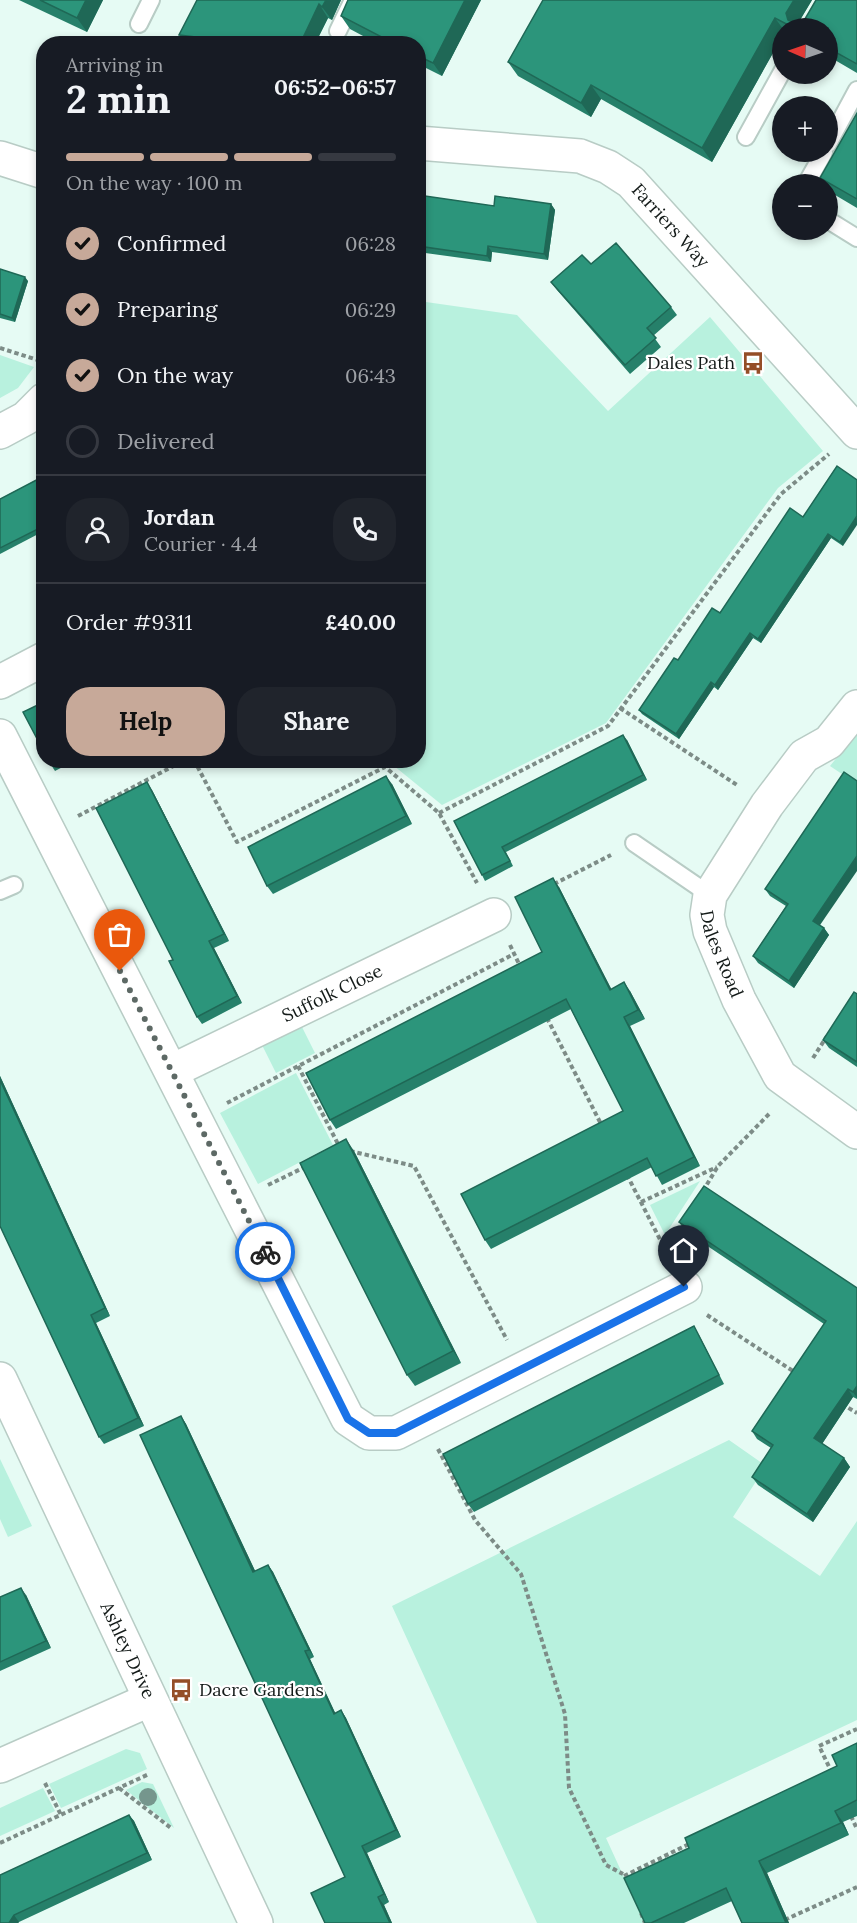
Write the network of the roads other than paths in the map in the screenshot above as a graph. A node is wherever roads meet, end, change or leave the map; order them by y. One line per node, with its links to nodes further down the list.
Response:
1 (151, 0): 3 (lane)
2 (353, 0): 4 (lane)
3 (139, 24)
4 (338, 31)
5 (775, 84): 8 (lane)
6 (857, 90): 7 (lane)
7 (838, 125)
8 (746, 137)
9 (426, 144): 16 (street, Farriers Way)
10 (0, 158): 11 (street)
11 (36, 169)
12 (838, 226): 13 (lane)
13 (857, 238)
14 (36, 408): 15 (street)
15 (0, 432)
16 (856, 432)
17 (36, 663): 18 (street)
18 (0, 682)
19 (857, 708): 22 (street, Dales Road)
20 (0, 736): 24 (street)
21 (634, 843): 22 (lane)
22 (710, 895): 25 (street, Dales Road)
23 (494, 915): 24 (street, Suffolk Close)
24 (172, 1071): 26 (street)
25 (857, 1132)
26 (684, 1287)
27 (0, 1379): 28 (street, Ashley Drive)
28 (149, 1700): 29 (street); 30 (street, Ashley Drive)
29 (0, 1766)
30 (256, 1923)

